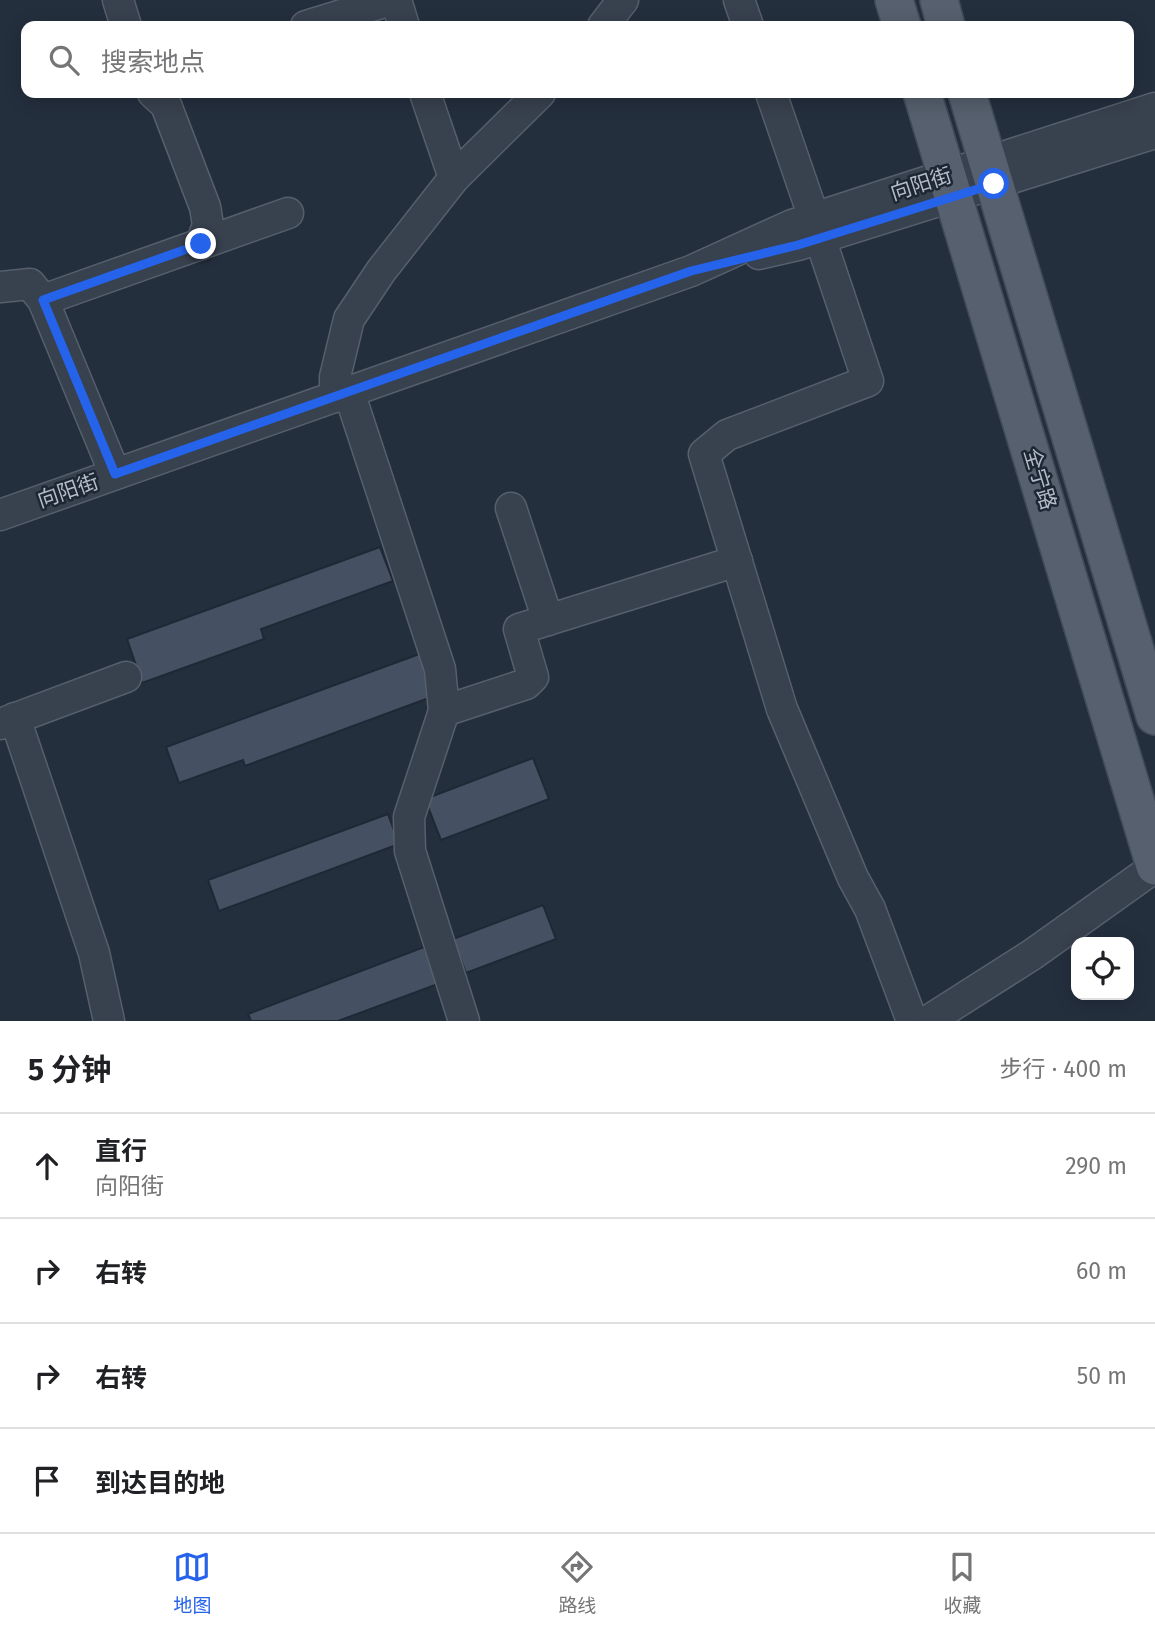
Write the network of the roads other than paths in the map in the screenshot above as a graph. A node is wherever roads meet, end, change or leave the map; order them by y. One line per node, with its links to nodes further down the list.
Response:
1 (118, 0): 8 (street)
2 (391, 0): 9 (street)
3 (396, 0): 10 (street)
4 (622, 0): 11 (street)
5 (739, 0): 12 (street)
6 (894, 0): 13 (main road)
7 (939, 0): 14 (main road)
8 (124, 21)
9 (322, 21)
10 (402, 21)
11 (607, 21)
12 (746, 21)
13 (900, 21)
14 (945, 21)
15 (158, 98): 28 (street)
16 (427, 98): 24 (street)
17 (535, 98): 24 (street)
18 (773, 98): 27 (street)
19 (924, 98): 25 (main road, 全宁路)
20 (968, 98): 23 (main road, 全宁路)
21 (1155, 108): 23 (street, 向阳街)
22 (1155, 133): 23 (street, 向阳街)
23 (991, 173): 25 (street, 向阳街); 39 (main road, 全宁路)
24 (454, 178): 31 (street)
25 (951, 186): 27 (street, 向阳街); 41 (main road, 全宁路)
26 (288, 213): 28 (street)
27 (817, 228): 31 (street, 向阳街); 35 (street)
28 (201, 244): 30 (street)
29 (0, 287): 30 (street)
30 (43, 300): 32 (street)
31 (342, 394): 32 (street, 向阳街); 38 (street)
32 (115, 474): 34 (street, 向阳街)
33 (511, 508): 36 (street)
34 (0, 514)
35 (737, 561): 36 (street); 44 (street)
36 (548, 620): 38 (street)
37 (126, 677): 40 (street)
38 (444, 711): 43 (street)
39 (1155, 716)
40 (8, 721): 42 (street)
41 (1155, 867): 45 (street)
42 (109, 1021)
43 (464, 1021)
44 (912, 1021)
45 (928, 1021)

